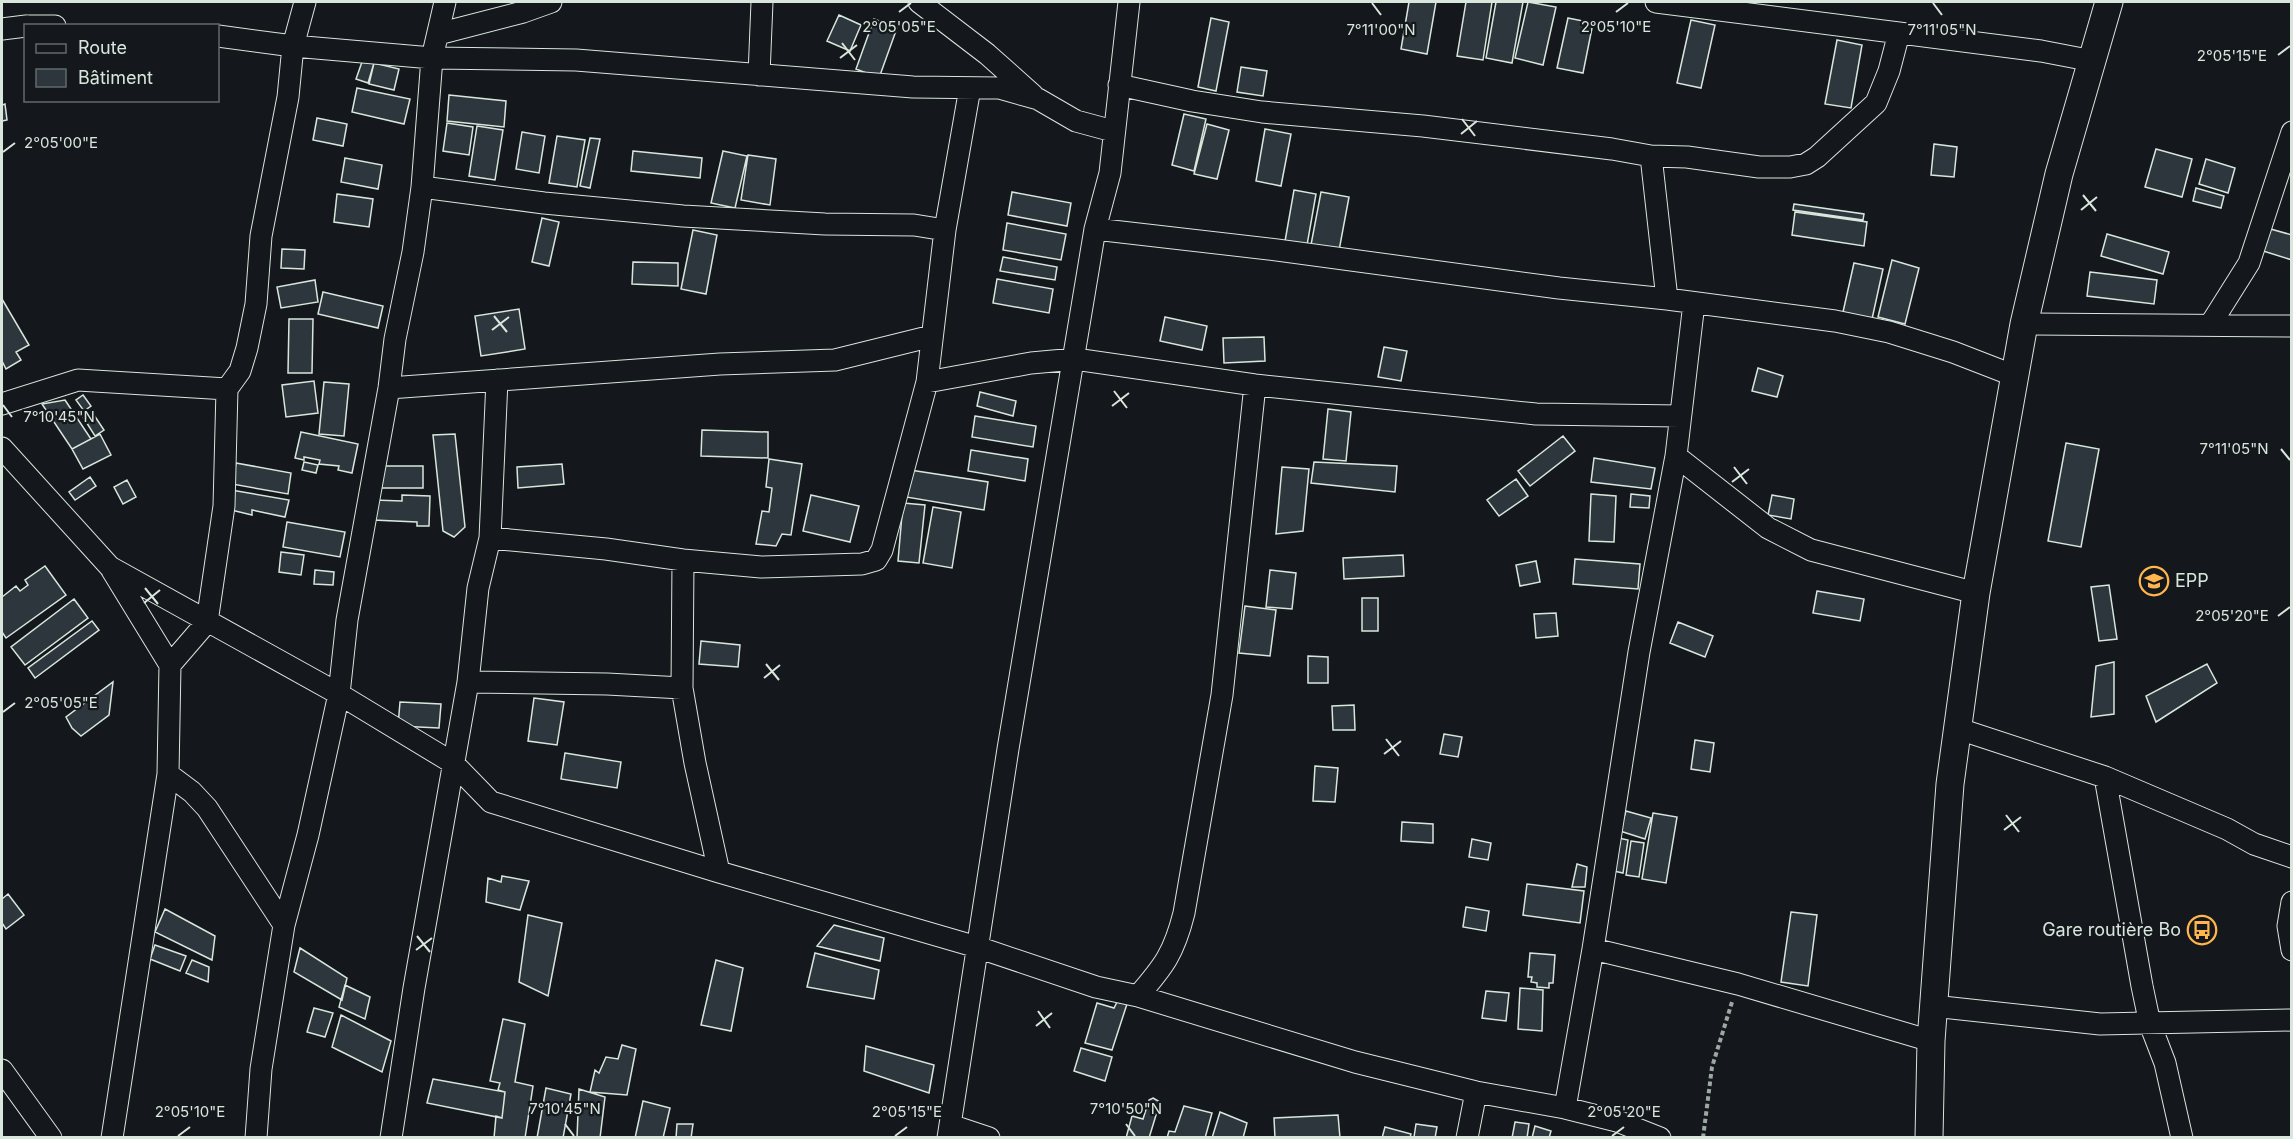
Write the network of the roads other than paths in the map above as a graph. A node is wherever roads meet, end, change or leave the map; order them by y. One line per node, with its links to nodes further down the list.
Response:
1 (305, 2): 15 (street)
2 (445, 2): 13 (street)
3 (551, 2): 13 (street)
4 (762, 2): 18 (street)
5 (919, 2): 21 (street)
6 (1129, 2): 19 (street)
7 (1656, 2): 8 (street)
8 (1662, 2): 12 (street)
9 (2109, 2): 17 (main road)
10 (24, 26): 11 (street)
11 (2, 29)
12 (1899, 33): 17 (street); 24 (street)
13 (438, 34): 16 (street)
14 (219, 36): 15 (street)
15 (293, 46): 16 (street); 40 (street)
16 (432, 58): 18 (street); 25 (street)
17 (2092, 61): 30 (main road)
18 (759, 75): 20 (street)
19 (1119, 85): 22 (street); 24 (street)
20 (970, 88): 21 (street); 27 (street)
21 (1038, 99): 22 (street)
22 (1113, 131): 26 (street)
23 (2292, 132): 31 (street)
24 (1651, 156): 28 (street)
25 (422, 187): 27 (street); 39 (street)
26 (1095, 229): 28 (street); 34 (street)
27 (945, 230): 33 (street)
28 (1667, 299): 29 (street)
29 (1694, 303): 35 (street); 42 (street)
30 (2024, 324): 31 (street); 35 (main road)
31 (2210, 326): 32 (street)
32 (2292, 326)
33 (932, 336): 36 (street); 37 (street)
34 (1075, 359): 37 (street); 38 (street); 62 (street)
35 (2015, 376): 48 (main road)
36 (497, 380): 39 (street); 45 (street)
37 (927, 382): 46 (street)
38 (1255, 385): 42 (street); 65 (street)
39 (389, 388): 53 (street)
40 (226, 389): 41 (street); 49 (street)
41 (2, 404)
42 (1680, 416): 44 (street)
43 (2, 448): 47 (street)
44 (1676, 456): 48 (street); 63 (street)
45 (490, 538): 46 (street); 51 (street)
46 (683, 560): 52 (street)
47 (110, 567): 49 (street); 50 (street)
48 (1976, 593): 54 (main road)
49 (207, 622): 50 (street); 53 (street)
50 (170, 665): 56 (street)
51 (468, 682): 52 (street); 55 (street)
52 (682, 688): 59 (street)
53 (339, 694): 55 (street); 61 (street)
54 (1959, 729): 57 (street); 66 (main road)
55 (453, 763): 59 (street); 77 (street)
56 (168, 774): 61 (street); 75 (street)
57 (2105, 777): 58 (street); 68 (street)
58 (2292, 857)
59 (719, 872): 62 (street)
60 (2292, 902): 64 (street)
61 (284, 925): 76 (street)
62 (977, 947): 65 (street); 73 (street)
63 (1593, 949): 69 (street); 72 (street)
64 (2292, 950)
65 (1138, 996): 71 (street)
66 (1933, 1006): 68 (street); 69 (main road)
67 (2292, 1020): 68 (street)
68 (2150, 1024): 82 (street)
69 (1931, 1041): 81 (main road)
70 (2, 1070): 74 (street)
71 (1476, 1092): 72 (street); 79 (street)
72 (1565, 1108): 80 (street)
73 (949, 1131): 78 (street)
74 (51, 1137)
75 (112, 1137)
76 (256, 1137)
77 (391, 1137)
78 (989, 1137)
79 (1467, 1137)
80 (1660, 1137)
81 (1929, 1137)
82 (2182, 1137)

